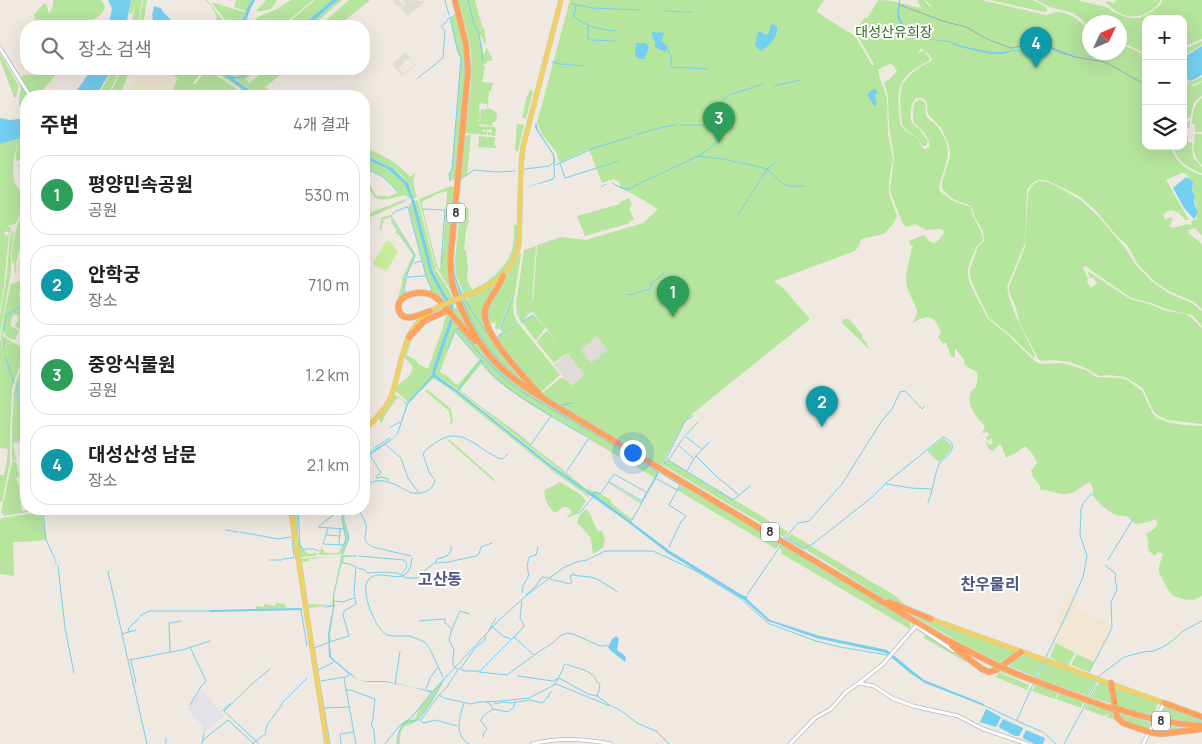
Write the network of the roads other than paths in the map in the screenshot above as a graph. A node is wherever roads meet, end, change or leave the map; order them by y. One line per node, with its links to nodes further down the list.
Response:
1 (456, 0): 9 (highway, 8); 10 (highway, 8)
2 (561, 0): 5 (main road)
3 (0, 48): 4 (street)
4 (26, 90)
5 (503, 276): 6 (main road, bridge); 10 (highway)
6 (430, 311): 7 (highway); 8 (main road)
7 (450, 313): 8 (highway); 9 (highway)
8 (409, 337): 11 (main road)
9 (487, 353): 15 (highway, 8)
10 (540, 395): 13 (highway, 8)
11 (370, 424)
12 (291, 515): 27 (main road)
13 (885, 600): 14 (highway); 17 (highway, 8)
14 (931, 619): 16 (main road)
15 (943, 638): 17 (highway, 8); 18 (highway)
16 (1021, 652): 18 (highway); 20 (main road)
17 (1000, 666): 25 (highway, 8, bridge)
18 (982, 669): 19 (street)
19 (859, 683): 30 (street); 31 (street)
20 (1111, 683): 21 (main road); 26 (highway)
21 (1164, 703): 22 (highway); 23 (street)
22 (1202, 717)
23 (1156, 719)
24 (1154, 723): 26 (street)
25 (1202, 728): 26 (highway)
26 (1149, 732): 32 (street)
27 (327, 744)
28 (532, 744): 29 (street)
29 (611, 744)
30 (790, 744)
31 (1027, 744)
32 (1143, 744)

